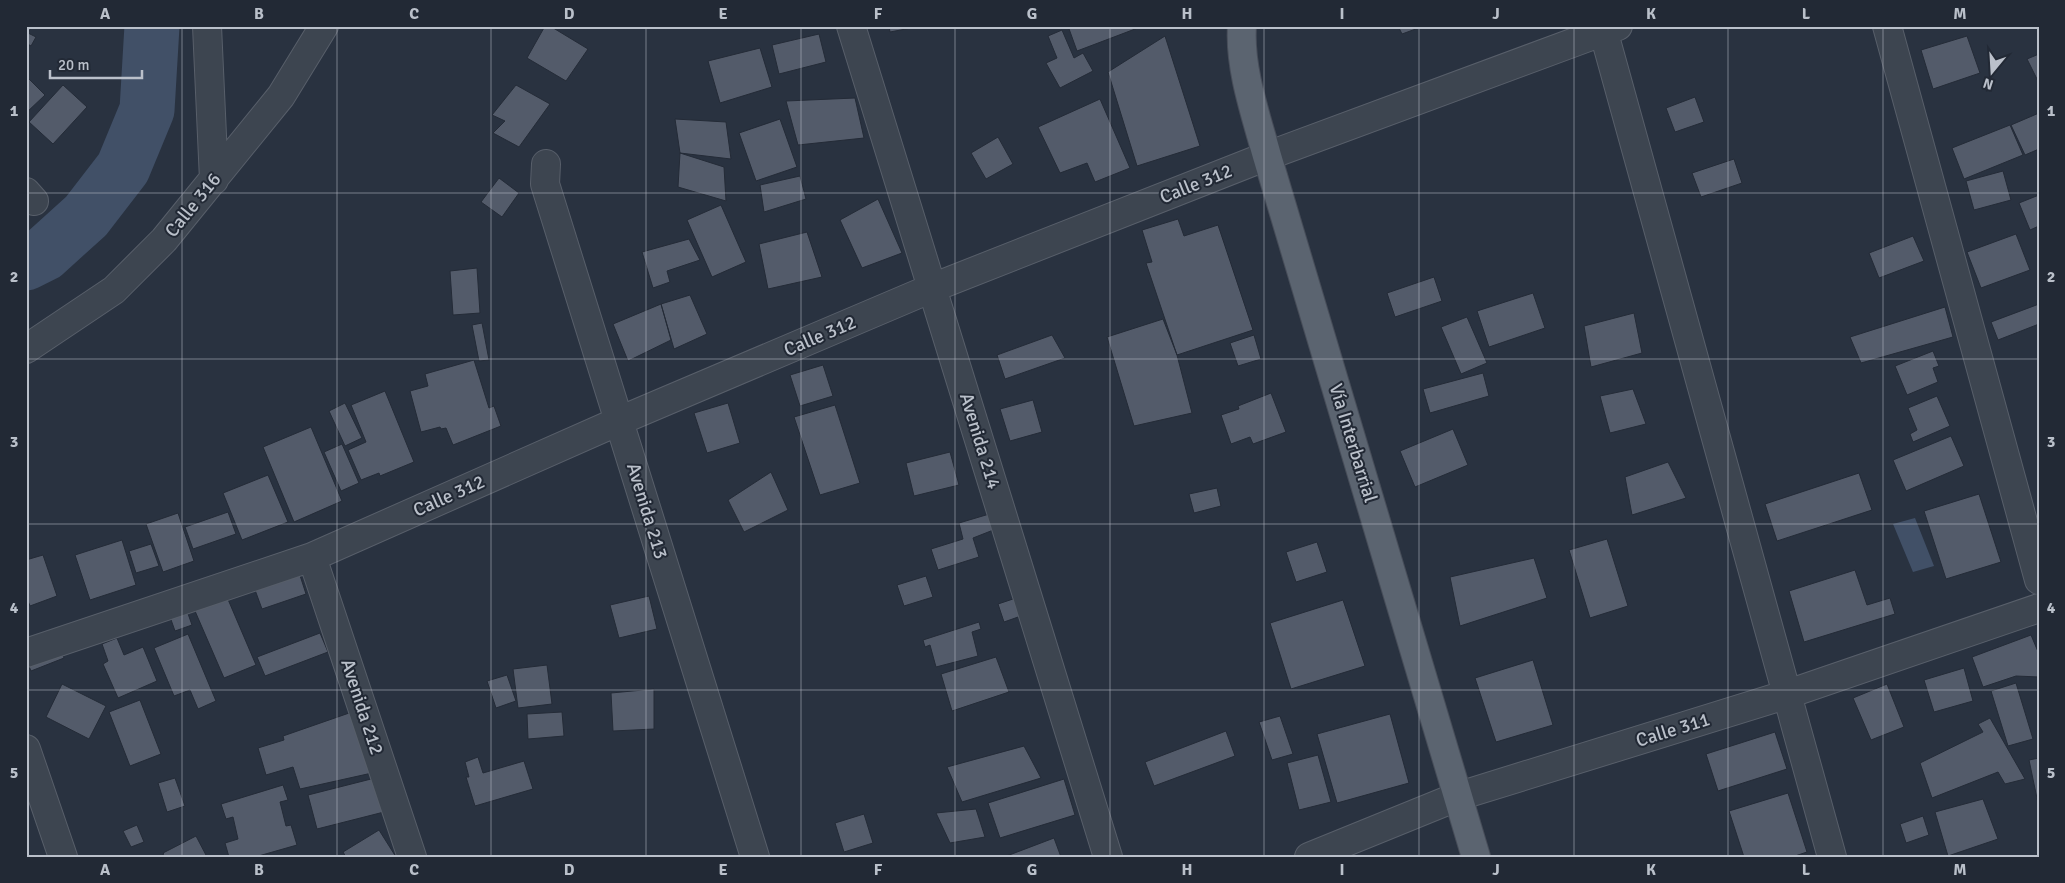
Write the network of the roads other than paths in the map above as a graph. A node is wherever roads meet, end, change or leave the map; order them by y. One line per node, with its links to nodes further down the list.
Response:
1 (207, 26): 9 (street)
2 (324, 26): 9 (street, Calle 316)
3 (851, 26): 10 (street, Avenida 214)
4 (1242, 26): 7 (main road, Vía Interbarrial)
5 (1887, 26): 14 (street)
6 (1608, 28): 7 (street, Calle 312); 17 (street)
7 (1266, 156): 10 (street, Calle 312); 19 (main road, Vía Interbarrial)
8 (546, 164): 12 (street, Avenida 213)
9 (214, 180): 11 (street, Calle 316)
10 (932, 288): 12 (street, Calle 312); 23 (street, Avenida 214)
11 (26, 349)
12 (619, 421): 13 (street, Calle 312); 22 (street, Avenida 213)
13 (312, 557): 16 (street, Calle 312); 21 (street, Avenida 212)
14 (2039, 580)
15 (2039, 608): 17 (street, Calle 311)
16 (26, 653)
17 (1788, 694): 19 (street, Calle 311); 26 (street)
18 (26, 748): 20 (street)
19 (1459, 796): 24 (street, Calle 311); 25 (main road, Vía Interbarrial)
20 (63, 857)
21 (412, 857)
22 (755, 857)
23 (1108, 857)
24 (1310, 857)
25 (1476, 857)
26 (1832, 857)

